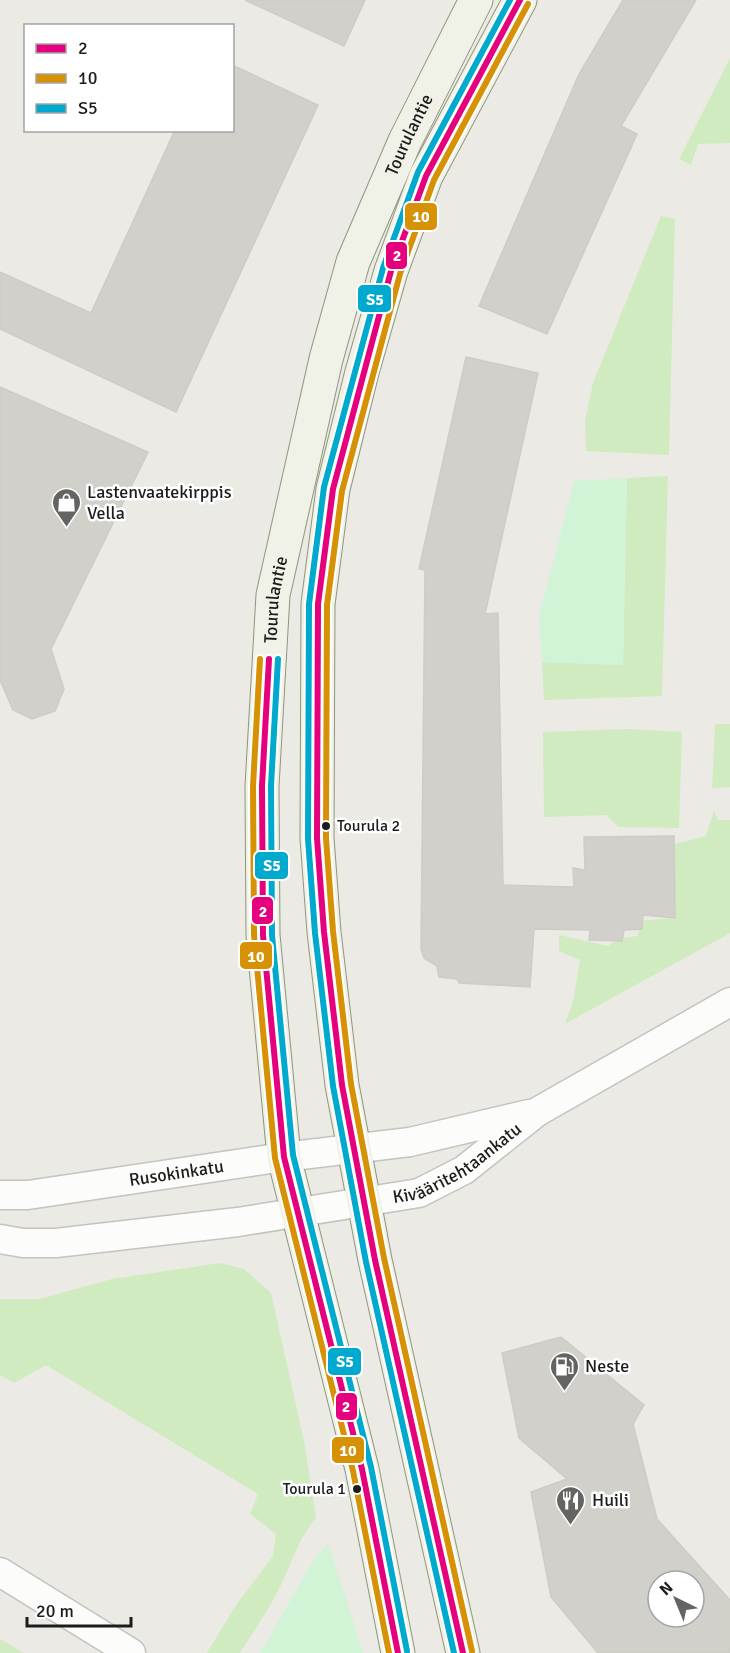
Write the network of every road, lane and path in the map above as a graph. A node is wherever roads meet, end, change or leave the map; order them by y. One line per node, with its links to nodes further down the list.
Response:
1 (476, 0): 6 (main road, Tourulantie)
2 (520, 0): 5 (main road, Tourulantie)
3 (730, 1002): 4 (street, Kivääritehtaankatu)
4 (537, 1112): 5 (street, Kivääritehtaankatu); 8 (street, Kivääritehtaankatu)
5 (353, 1148): 6 (street, Rusokinkatu); 8 (main road, Tourulantie)
6 (284, 1157): 7 (street, Rusokinkatu); 9 (main road, Tourulantie)
7 (0, 1195)
8 (363, 1202): 9 (street, Kivääritehtaankatu); 14 (main road, Tourulantie)
9 (297, 1212): 10 (street); 13 (main road, Tourulantie)
10 (0, 1239)
11 (0, 1572): 12 (street)
12 (131, 1653)
13 (398, 1653)
14 (464, 1653)

